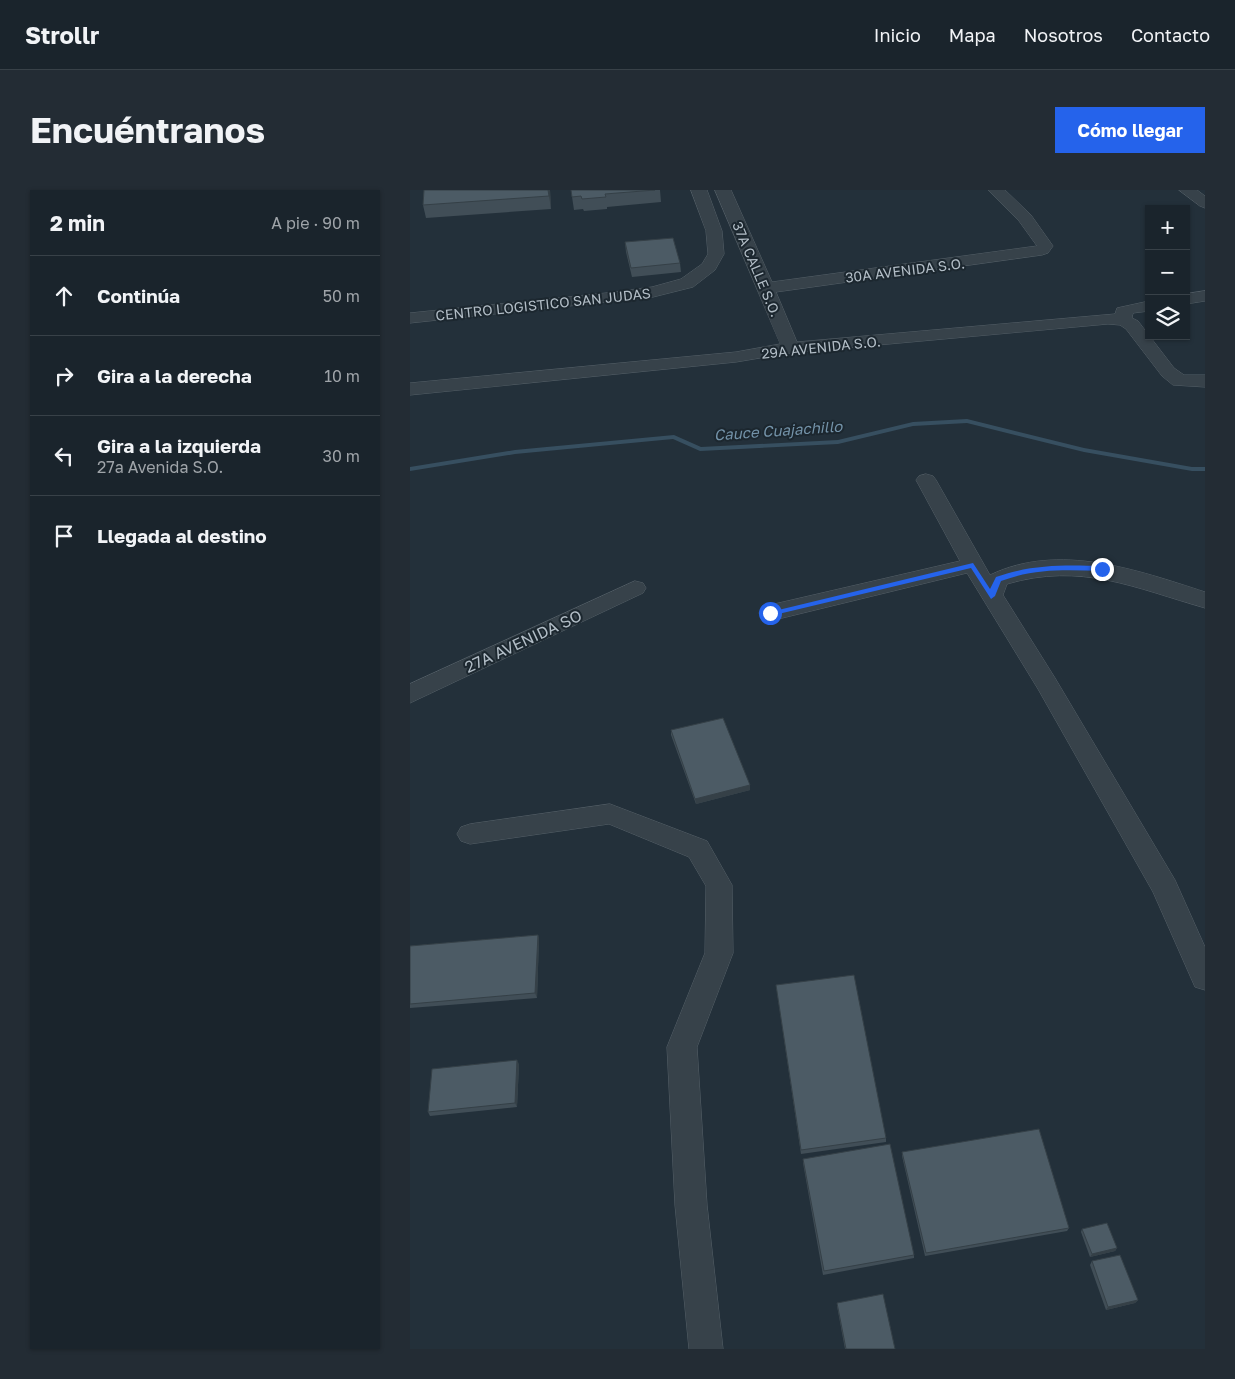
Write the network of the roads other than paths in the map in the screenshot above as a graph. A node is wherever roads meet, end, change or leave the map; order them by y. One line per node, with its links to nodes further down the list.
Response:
1 (699, 190): 10 (street, CENTRO LOGISTICO SAN JUDAS)
2 (723, 190): 6 (street, 37A CALLE S.O.)
3 (996, 190): 6 (street, 30A AVENIDA S.O.)
4 (1187, 190): 5 (street)
5 (1205, 203)
6 (766, 288): 12 (street, 37A CALLE S.O.)
7 (1205, 296): 8 (street)
8 (1190, 298)
9 (1145, 307): 11 (street)
10 (410, 318)
11 (1124, 320): 12 (street, 29A AVENIDA S.O.); 13 (street)
12 (790, 348): 14 (street, 29A AVENIDA S.O.)
13 (1205, 380)
14 (410, 389)
15 (926, 480): 16 (street)
16 (973, 565): 18 (street); 20 (street)
17 (635, 588): 21 (street, 27A AVENIDA SO)
18 (991, 596): 19 (street); 23 (street)
19 (1205, 600)
20 (770, 613)
21 (410, 694)
22 (470, 834): 24 (street)
23 (1205, 978)
24 (706, 1349)

